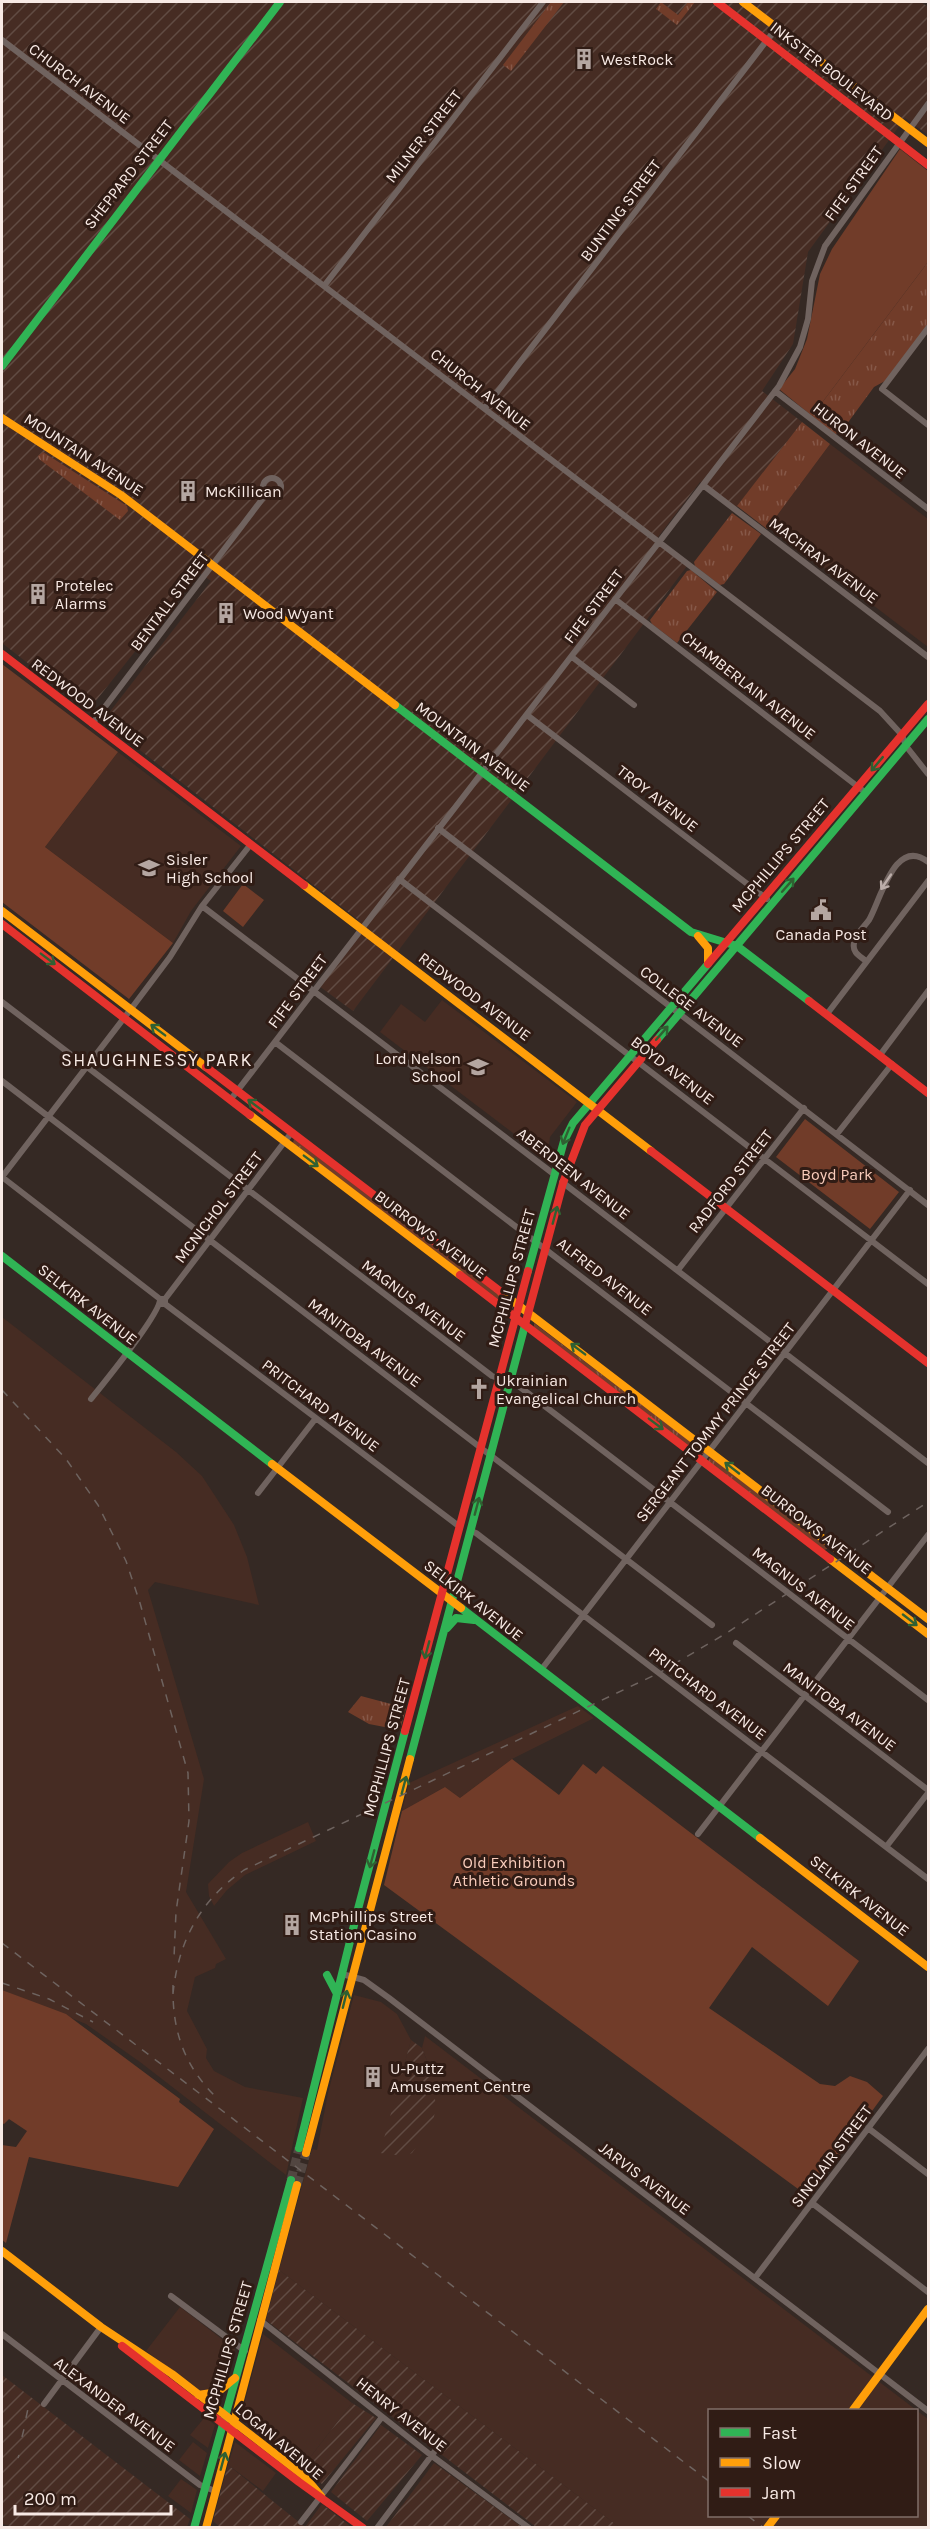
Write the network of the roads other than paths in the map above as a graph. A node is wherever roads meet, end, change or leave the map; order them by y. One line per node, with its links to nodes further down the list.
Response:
1 (280, 2): 12 (main road, SHEPPARD STREET)
2 (543, 2): 14 (street, MILNER STREET)
3 (717, 2): 7 (main road, INKSTER BOULEVARD)
4 (743, 2): 5 (main road, INKSTER BOULEVARD)
5 (777, 27): 7 (street, BUNTING STREET); 9 (main road, INKSTER BOULEVARD)
6 (2, 40): 12 (street, CHURCH AVENUE)
7 (768, 40): 10 (main road, INKSTER BOULEVARD); 19 (street, BUNTING STREET)
8 (928, 104): 9 (street, FIFE STREET)
9 (910, 129): 10 (street, FIFE STREET); 11 (main road, INKSTER BOULEVARD)
10 (899, 142): 13 (main road, INKSTER BOULEVARD); 18 (street, FIFE STREET)
11 (928, 143)
12 (158, 159): 14 (street, CHURCH AVENUE); 17 (main road, SHEPPARD STREET)
13 (928, 165)
14 (324, 286): 19 (street, CHURCH AVENUE)
15 (928, 328): 16 (street)
16 (926, 338): 21 (street)
17 (2, 366)
18 (775, 391): 22 (street, FIFE STREET); 24 (street, HURON AVENUE)
19 (485, 408): 25 (street, CHURCH AVENUE)
20 (2, 418): 26 (main road, MOUNTAIN AVENUE)
21 (928, 425)
22 (703, 485): 25 (street, FIFE STREET); 30 (street, MACHRAY AVENUE)
23 (266, 494): 26 (street, BENTALL STREET)
24 (928, 509)
25 (659, 542): 27 (street, FIFE STREET); 36 (street, CHURCH AVENUE)
26 (214, 566): 35 (street, BENTALL STREET); 38 (main road, MOUNTAIN AVENUE)
27 (615, 599): 29 (street, FIFE STREET); 40 (street, CHAMBERLAIN AVENUE)
28 (2, 654): 35 (main road, REDWOOD AVENUE)
29 (572, 657): 32 (street); 33 (street, FIFE STREET)
30 (928, 657)
31 (928, 704): 36 (main road, MCPHILLIPS STREET)
32 (634, 705)
33 (527, 715): 38 (street, FIFE STREET); 47 (street, TROY AVENUE)
34 (928, 719): 37 (main road, MCPHILLIPS STREET)
35 (92, 724): 43 (main road, REDWOOD AVENUE)
36 (902, 735): 37 (street, CHURCH AVENUE); 40 (main road, MCPHILLIPS STREET, one-way to 40)
37 (906, 746): 39 (street, CHURCH AVENUE); 41 (main road, MCPHILLIPS STREET)
38 (482, 772): 42 (street, FIFE STREET); 53 (main road, MOUNTAIN AVENUE)
39 (928, 774)
40 (858, 786): 41 (street, CHAMBERLAIN AVENUE); 47 (main road, MCPHILLIPS STREET)
41 (866, 793): 48 (main road, MCPHILLIPS STREET, one-way to 41)
42 (438, 828): 45 (street, FIFE STREET); 61 (street, COLLEGE AVENUE)
43 (250, 844): 49 (street); 52 (main road, REDWOOD AVENUE)
44 (928, 862): 56 (street, one-way to 56)
45 (399, 879): 52 (street, FIFE STREET); 67 (street, BOYD AVENUE)
46 (928, 881): 56 (street)
47 (765, 897): 48 (street, TROY AVENUE); 54 (main road, MCPHILLIPS STREET)
48 (773, 903): 55 (main road, MCPHILLIPS STREET)
49 (202, 906): 58 (street, ABERDEEN AVENUE); 62 (street)
50 (2, 911): 62 (main road, BURROWS AVENUE)
51 (2, 924): 65 (main road, BURROWS AVENUE, one-way to 65)
52 (362, 929): 58 (street, FIFE STREET); 76 (main road, REDWOOD AVENUE)
53 (698, 936): 54 (main road, MOUNTAIN AVENUE); 57 (main road)
54 (725, 943): 55 (main road, MOUNTAIN AVENUE); 57 (main road, MCPHILLIPS STREET)
55 (737, 946): 63 (main road, MCPHILLIPS STREET); 64 (main road, MOUNTAIN AVENUE)
56 (866, 961): 64 (street)
57 (708, 964): 61 (main road, MCPHILLIPS STREET)
58 (314, 991): 66 (street, FIFE STREET); 84 (street, ABERDEEN AVENUE)
59 (928, 991): 68 (street)
60 (2, 1002): 71 (street, MAGNUS AVENUE)
61 (670, 1006): 63 (street, COLLEGE AVENUE); 67 (main road, MCPHILLIPS STREET)
62 (130, 1009): 65 (street); 73 (main road, BURROWS AVENUE, one-way to 62)
63 (680, 1013): 69 (main road, MCPHILLIPS STREET, one-way to 63); 77 (street, COLLEGE AVENUE)
64 (827, 1014): 68 (main road, MOUNTAIN AVENUE)
65 (124, 1017): 71 (street); 75 (main road, BURROWS AVENUE)
66 (275, 1042): 73 (street, FIFE STREET); 93 (street, ALFRED AVENUE)
67 (630, 1054): 69 (street, BOYD AVENUE); 76 (main road, MCPHILLIPS STREET)
68 (880, 1055): 70 (main road, MOUNTAIN AVENUE)
69 (638, 1060): 78 (main road, MCPHILLIPS STREET); 83 (street, BOYD AVENUE)
70 (892, 1064): 74 (main road, MOUNTAIN AVENUE); 81 (street)
71 (87, 1067): 79 (street); 87 (street, MAGNUS AVENUE)
72 (2, 1081): 79 (street, MANITOBA AVENUE)
73 (237, 1091): 75 (street, FIFE STREET); 80 (main road, BURROWS AVENUE, one-way to 73)
74 (928, 1093)
75 (231, 1099): 82 (main road, BURROWS AVENUE)
76 (589, 1103): 78 (main road, REDWOOD AVENUE); 84 (main road, MCPHILLIPS STREET, one-way to 84)
77 (804, 1108): 81 (street, COLLEGE AVENUE); 83 (street, RADFORD STREET)
78 (598, 1110): 86 (main road, MCPHILLIPS STREET); 90 (main road, REDWOOD AVENUE)
79 (48, 1118): 85 (street); 91 (street, MANITOBA AVENUE)
80 (292, 1132): 82 (street, MCNICHOL STREET); 100 (main road, BURROWS AVENUE)
81 (837, 1134): 88 (street, COLLEGE AVENUE)
82 (285, 1141): 87 (street, MCNICHOL STREET); 102 (main road, BURROWS AVENUE, one-way to 102)
83 (765, 1158): 90 (street, RADFORD STREET); 92 (street, BOYD AVENUE)
84 (554, 1174): 86 (street, ABERDEEN AVENUE); 93 (main road, MCPHILLIPS STREET)
85 (2, 1177): 99 (street, PRITCHARD AVENUE)
86 (563, 1182): 94 (main road, MCPHILLIPS STREET, one-way to 86); 96 (street, ABERDEEN AVENUE)
87 (248, 1190): 91 (street, MCNICHOL STREET); 107 (street, MAGNUS AVENUE)
88 (910, 1191): 89 (street, COLLEGE AVENUE); 92 (street, SERGEANT TOMMY PRINCE STREET)
89 (928, 1204)
90 (726, 1208): 96 (street, RADFORD STREET); 98 (main road, REDWOOD AVENUE)
91 (209, 1240): 99 (street, MCNICHOL STREET); 112 (street, MANITOBA AVENUE)
92 (872, 1240): 97 (street, BOYD AVENUE); 98 (street, SERGEANT TOMMY PRINCE STREET)
93 (536, 1241): 94 (street, ALFRED AVENUE); 100 (main road, MCPHILLIPS STREET)
94 (546, 1248): 101 (main road, MCPHILLIPS STREET); 110 (street, ALFRED AVENUE)
95 (2, 1256): 104 (main road, SELKIRK AVENUE)
96 (678, 1270): 105 (street, ABERDEEN AVENUE)
97 (928, 1284)
98 (834, 1290): 105 (street, SERGEANT TOMMY PRINCE STREET); 106 (main road, REDWOOD AVENUE)
99 (163, 1301): 104 (street, MCNICHOL STREET); 111 (street, PRITCHARD AVENUE)
100 (519, 1305): 101 (main road, BURROWS AVENUE); 102 (main road, MCPHILLIPS STREET)
101 (529, 1312): 103 (main road, MCPHILLIPS STREET); 113 (main road, BURROWS AVENUE, one-way to 101)
102 (516, 1318): 103 (main road, BURROWS AVENUE); 107 (main road, MCPHILLIPS STREET)
103 (526, 1325): 108 (main road, MCPHILLIPS STREET); 116 (main road, BURROWS AVENUE, one-way to 116)
104 (127, 1353): 109 (street, MCNICHOL STREET); 118 (main road, SELKIRK AVENUE)
105 (786, 1353): 110 (street, SERGEANT TOMMY PRINCE STREET); 117 (street, ABERDEEN AVENUE)
106 (928, 1363)
107 (500, 1379): 108 (street, MAGNUS AVENUE); 112 (main road, MCPHILLIPS STREET)
108 (510, 1382): 115 (main road, MCPHILLIPS STREET); 120 (street, MAGNUS AVENUE)
109 (92, 1399)
110 (747, 1403): 113 (street, SERGEANT TOMMY PRINCE STREET); 121 (street, ALFRED AVENUE)
111 (316, 1418): 118 (street); 122 (street, PRITCHARD AVENUE)
112 (482, 1448): 115 (street, MANITOBA AVENUE); 122 (main road, MCPHILLIPS STREET)
113 (710, 1451): 116 (street, SERGEANT TOMMY PRINCE STREET); 126 (main road, BURROWS AVENUE, one-way to 113)
114 (928, 1453): 117 (street)
115 (491, 1454): 123 (main road, MCPHILLIPS STREET, one-way to 115); 125 (street, MANITOBA AVENUE)
116 (703, 1460): 120 (street, SERGEANT TOMMY PRINCE STREET); 128 (main road, BURROWS AVENUE)
117 (926, 1461)
118 (277, 1468): 119 (street); 127 (main road, SELKIRK AVENUE)
119 (258, 1493)
120 (671, 1502): 125 (street, SERGEANT TOMMY PRINCE STREET); 136 (street, MAGNUS AVENUE)
121 (888, 1512)
122 (460, 1527): 127 (main road, MCPHILLIPS STREET)
123 (471, 1531): 129 (main road, MCPHILLIPS STREET); 130 (street, PRITCHARD AVENUE)
124 (927, 1539): 126 (street)
125 (627, 1559): 130 (street, SERGEANT TOMMY PRINCE STREET); 133 (street, MANITOBA AVENUE)
126 (888, 1588): 128 (street); 131 (main road, BURROWS AVENUE)
127 (442, 1594): 129 (main road, SELKIRK AVENUE); 138 (main road, MCPHILLIPS STREET, one-way to 138)
128 (881, 1597): 135 (main road, BURROWS AVENUE, one-way to 135); 136 (street)
129 (452, 1603): 132 (main road, SELKIRK AVENUE); 134 (main road, MCPHILLIPS STREET)
130 (584, 1615): 139 (street, SERGEANT TOMMY PRINCE STREET); 143 (street, PRITCHARD AVENUE)
131 (928, 1619)
132 (474, 1620): 134 (main road); 139 (main road, SELKIRK AVENUE)
133 (712, 1625)
134 (444, 1632): 140 (main road, MCPHILLIPS STREET)
135 (928, 1634)
136 (849, 1639): 141 (street); 142 (street, MAGNUS AVENUE)
137 (736, 1643): 141 (street, MANITOBA AVENUE)
138 (422, 1669): 140 (main road); 147 (main road, MCPHILLIPS STREET)
139 (542, 1670): 145 (main road, SELKIRK AVENUE)
140 (434, 1671): 148 (main road, MCPHILLIPS STREET, one-way to 140)
141 (805, 1696): 143 (street); 144 (street, MANITOBA AVENUE)
142 (928, 1700)
143 (762, 1751): 145 (street); 149 (street, PRITCHARD AVENUE)
144 (928, 1791): 149 (street)
145 (720, 1807): 146 (street); 153 (main road, SELKIRK AVENUE)
146 (698, 1834)
147 (379, 1836): 148 (main road); 151 (main road, MCPHILLIPS STREET, one-way to 151)
148 (388, 1841): 152 (main road, MCPHILLIPS STREET)
149 (886, 1847): 150 (street, PRITCHARD AVENUE)
150 (928, 1879)
151 (358, 1909): 152 (main road); 154 (main road, MCPHILLIPS STREET)
152 (370, 1911): 156 (main road, MCPHILLIPS STREET)
153 (928, 1967)
154 (342, 1974): 156 (street, JARVIS AVENUE); 157 (main road, MCPHILLIPS STREET)
155 (327, 1975): 157 (main road)
156 (351, 1977): 157 (main road, MCPHILLIPS STREET, one-way to 156); 163 (street, JARVIS AVENUE)
157 (337, 1994)
158 (928, 2052): 159 (street, SINCLAIR STREET)
159 (868, 2128): 160 (street); 161 (street, SINCLAIR STREET)
160 (928, 2174)
161 (812, 2203): 163 (street, SINCLAIR STREET); 164 (street)
162 (2, 2251): 168 (main road, LOGAN AVENUE)
163 (755, 2278): 176 (street, JARVIS AVENUE)
164 (928, 2292)
165 (171, 2296): 170 (street)
166 (928, 2310): 175 (main road)
167 (260, 2320): 170 (main road, MCPHILLIPS STREET); 170 (main road, MCPHILLIPS STREET); 177 (street, HENRY AVENUE)
168 (101, 2327): 172 (street); 173 (main road, LOGAN AVENUE); 178 (main road, LOGAN AVENUE)
169 (2, 2334): 172 (street, ALEXANDER AVENUE)
170 (247, 2352): 171 (main road, MCPHILLIPS STREET); 179 (main road, MCPHILLIPS STREET)
171 (236, 2376): 173 (main road); 178 (main road, MCPHILLIPS STREET)
172 (62, 2380): 174 (street); 182 (street, ALEXANDER AVENUE)
173 (198, 2394): 178 (main road, LOGAN AVENUE)
174 (44, 2404)
175 (854, 2409)
176 (928, 2411)
177 (382, 2417): 181 (street, HENRY AVENUE); 184 (street)
178 (223, 2419): 179 (main road, LOGAN AVENUE); 182 (main road, MCPHILLIPS STREET)
179 (232, 2426): 183 (main road, MCPHILLIPS STREET, one-way to 179); 184 (main road, LOGAN AVENUE)
180 (438, 2447): 181 (street)
181 (432, 2456): 189 (street); 190 (street, HENRY AVENUE)
182 (205, 2487): 183 (street, ALEXANDER AVENUE); 186 (main road, MCPHILLIPS STREET)
183 (215, 2492): 187 (main road, MCPHILLIPS STREET)
184 (321, 2496): 185 (street); 188 (main road, LOGAN AVENUE)
185 (301, 2522)
186 (195, 2524): 187 (street)
187 (206, 2528)
188 (363, 2528)
189 (377, 2528)
190 (529, 2528)

